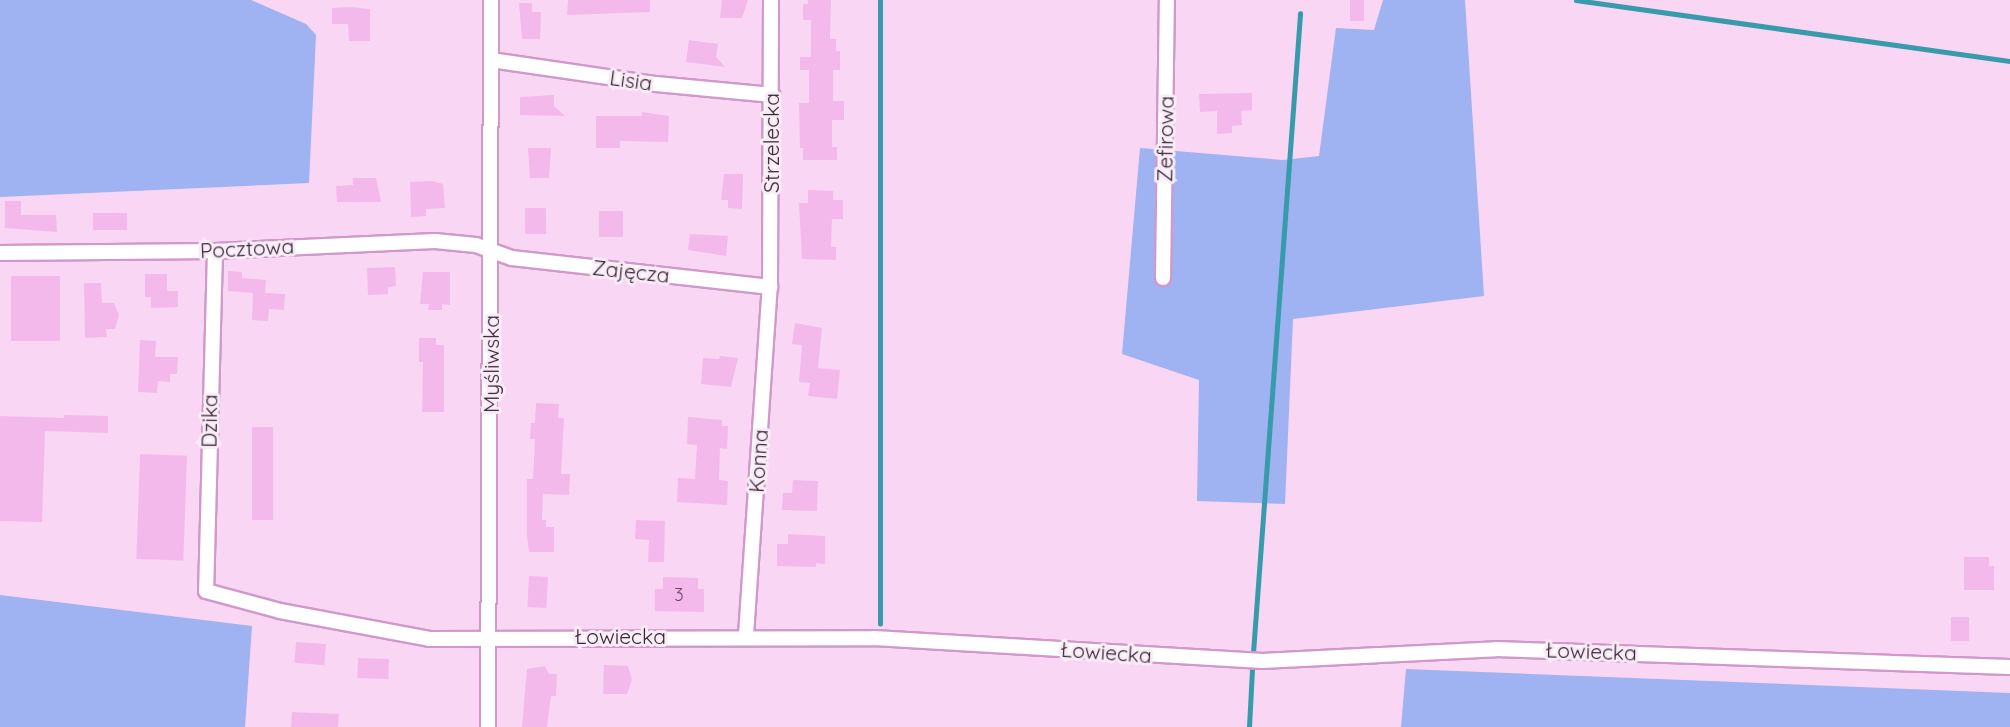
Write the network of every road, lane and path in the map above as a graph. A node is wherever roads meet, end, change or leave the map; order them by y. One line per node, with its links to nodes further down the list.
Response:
1 (491, 0): 4 (street, Myśliwska)
2 (771, 0): 5 (street, Strzelecka)
3 (1167, 0): 9 (street, Zefirowa)
4 (491, 60): 5 (street, Lisia); 8 (street, Myśliwska)
5 (771, 95): 10 (street, Strzelecka)
6 (215, 250): 7 (street, Pocztowa); 8 (street, Pocztowa); 11 (street, Dzika)
7 (0, 253)
8 (492, 253): 10 (street, Zajęcza); 13 (street, Myśliwska)
9 (1163, 278)
10 (770, 287): 12 (street, Konna)
11 (206, 591): 13 (street, Łowiecka)
12 (746, 635): 13 (street, Łowiecka); 14 (street, Łowiecka)
13 (491, 637): 15 (street, Myśliwska)
14 (2010, 667)
15 (488, 727)

